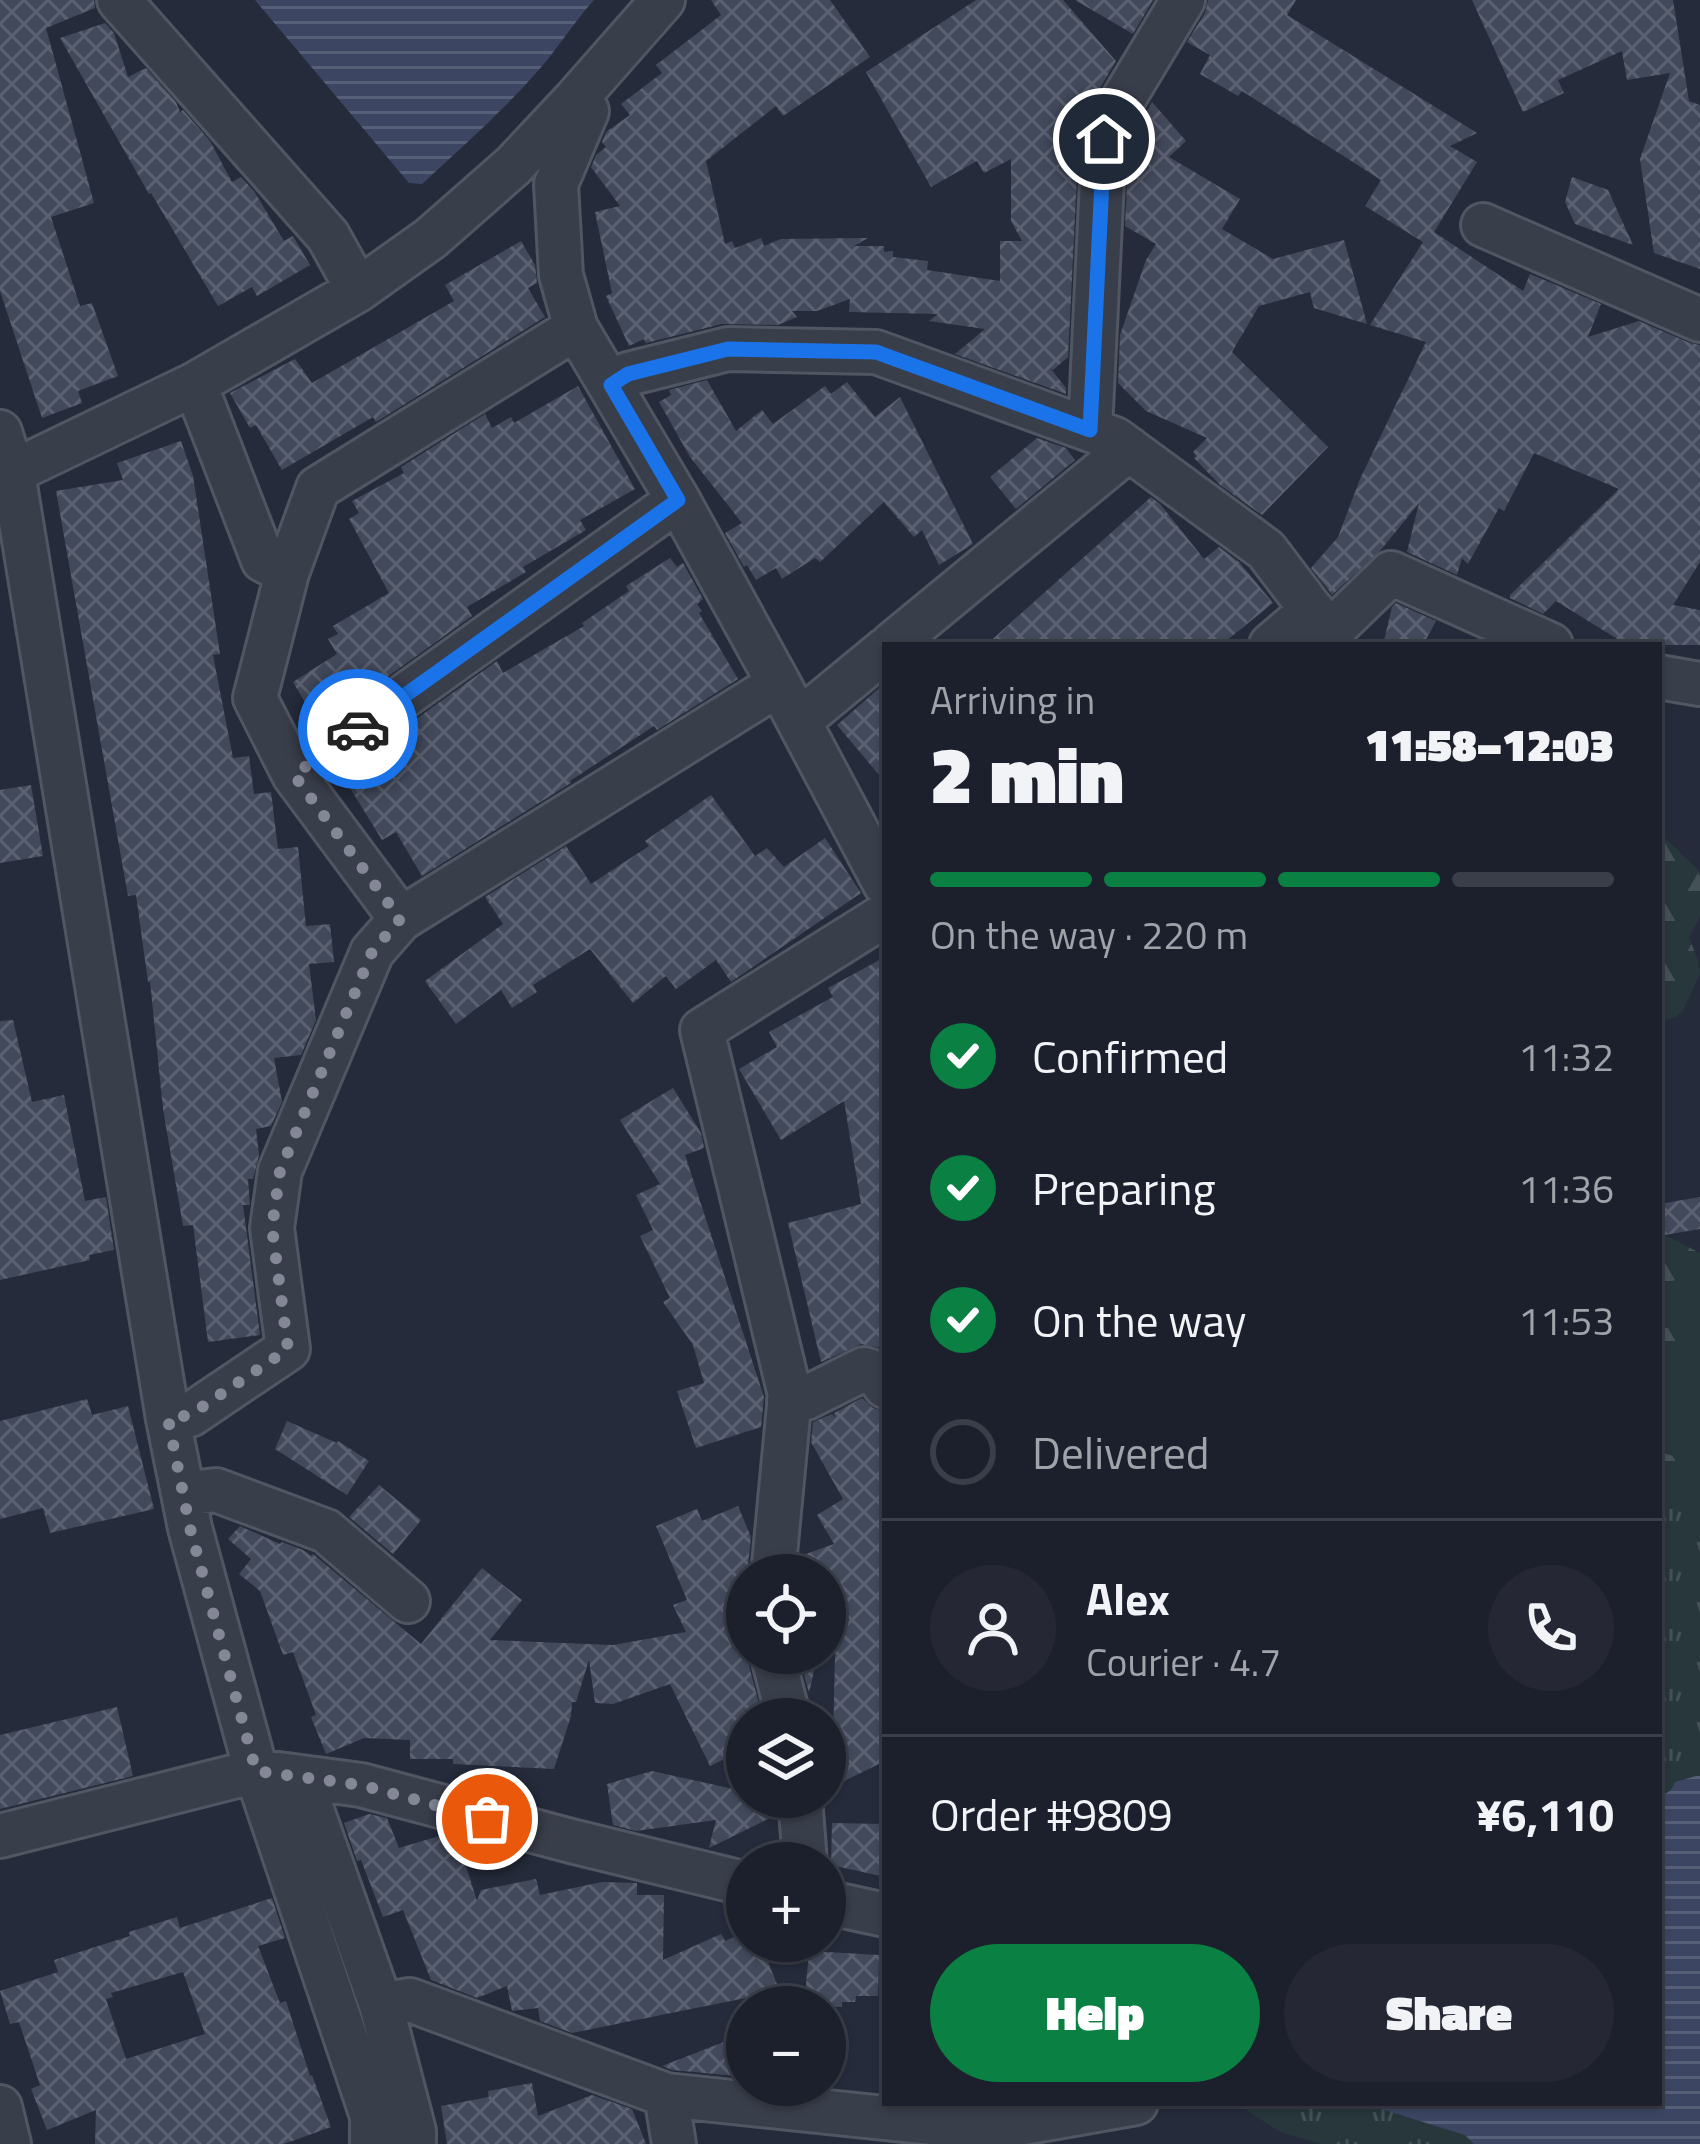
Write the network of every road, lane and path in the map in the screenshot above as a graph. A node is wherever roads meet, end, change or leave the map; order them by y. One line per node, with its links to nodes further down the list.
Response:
1 (119, 0): 6 (street)
2 (663, 0): 4 (street)
3 (1183, 0): 11 (street)
4 (574, 101): 6 (street); 8 (street)
5 (1483, 225): 7 (street)
6 (358, 290): 9 (street)
7 (1700, 320)
8 (576, 328): 10 (street); 16 (street)
9 (195, 384): 14 (street); 16 (street)
10 (611, 385): 11 (street); 15 (street)
11 (1090, 430): 13 (street)
12 (0, 432): 14 (street)
13 (1129, 449): 17 (street); 18 (street)
14 (7, 475): 31 (street)
15 (678, 500): 24 (street); 25 (street)
16 (287, 573): 25 (street)
17 (1324, 629): 19 (street); 20 (street)
18 (895, 642)
19 (1281, 642)
20 (1544, 642)
21 (882, 651): 24 (street)
22 (1662, 678): 23 (street)
23 (1700, 684)
24 (789, 702): 26 (street); 28 (street)
25 (294, 775): 28 (street)
26 (882, 878)
27 (882, 917): 30 (street)
28 (400, 919): 31 (street)
29 (882, 1382): 30 (street)
30 (790, 1401): 33 (street)
31 (168, 1419): 32 (street)
32 (184, 1494): 34 (street); 35 (street)
33 (775, 1554)
34 (408, 1601)
35 (256, 1771): 36 (street); 37 (street); 47 (street)
36 (308, 1778): 38 (street); 41 (street)
37 (0, 1836)
38 (726, 1879)
39 (846, 1907): 40 (street)
40 (882, 1914)
41 (381, 2005): 42 (street); 48 (street)
42 (666, 2095): 45 (street); 49 (street)
43 (1116, 2106): 45 (street)
44 (0, 2107): 46 (street)
45 (990, 2125)
46 (9, 2144)
47 (372, 2144)
48 (414, 2144)
49 (674, 2144)

